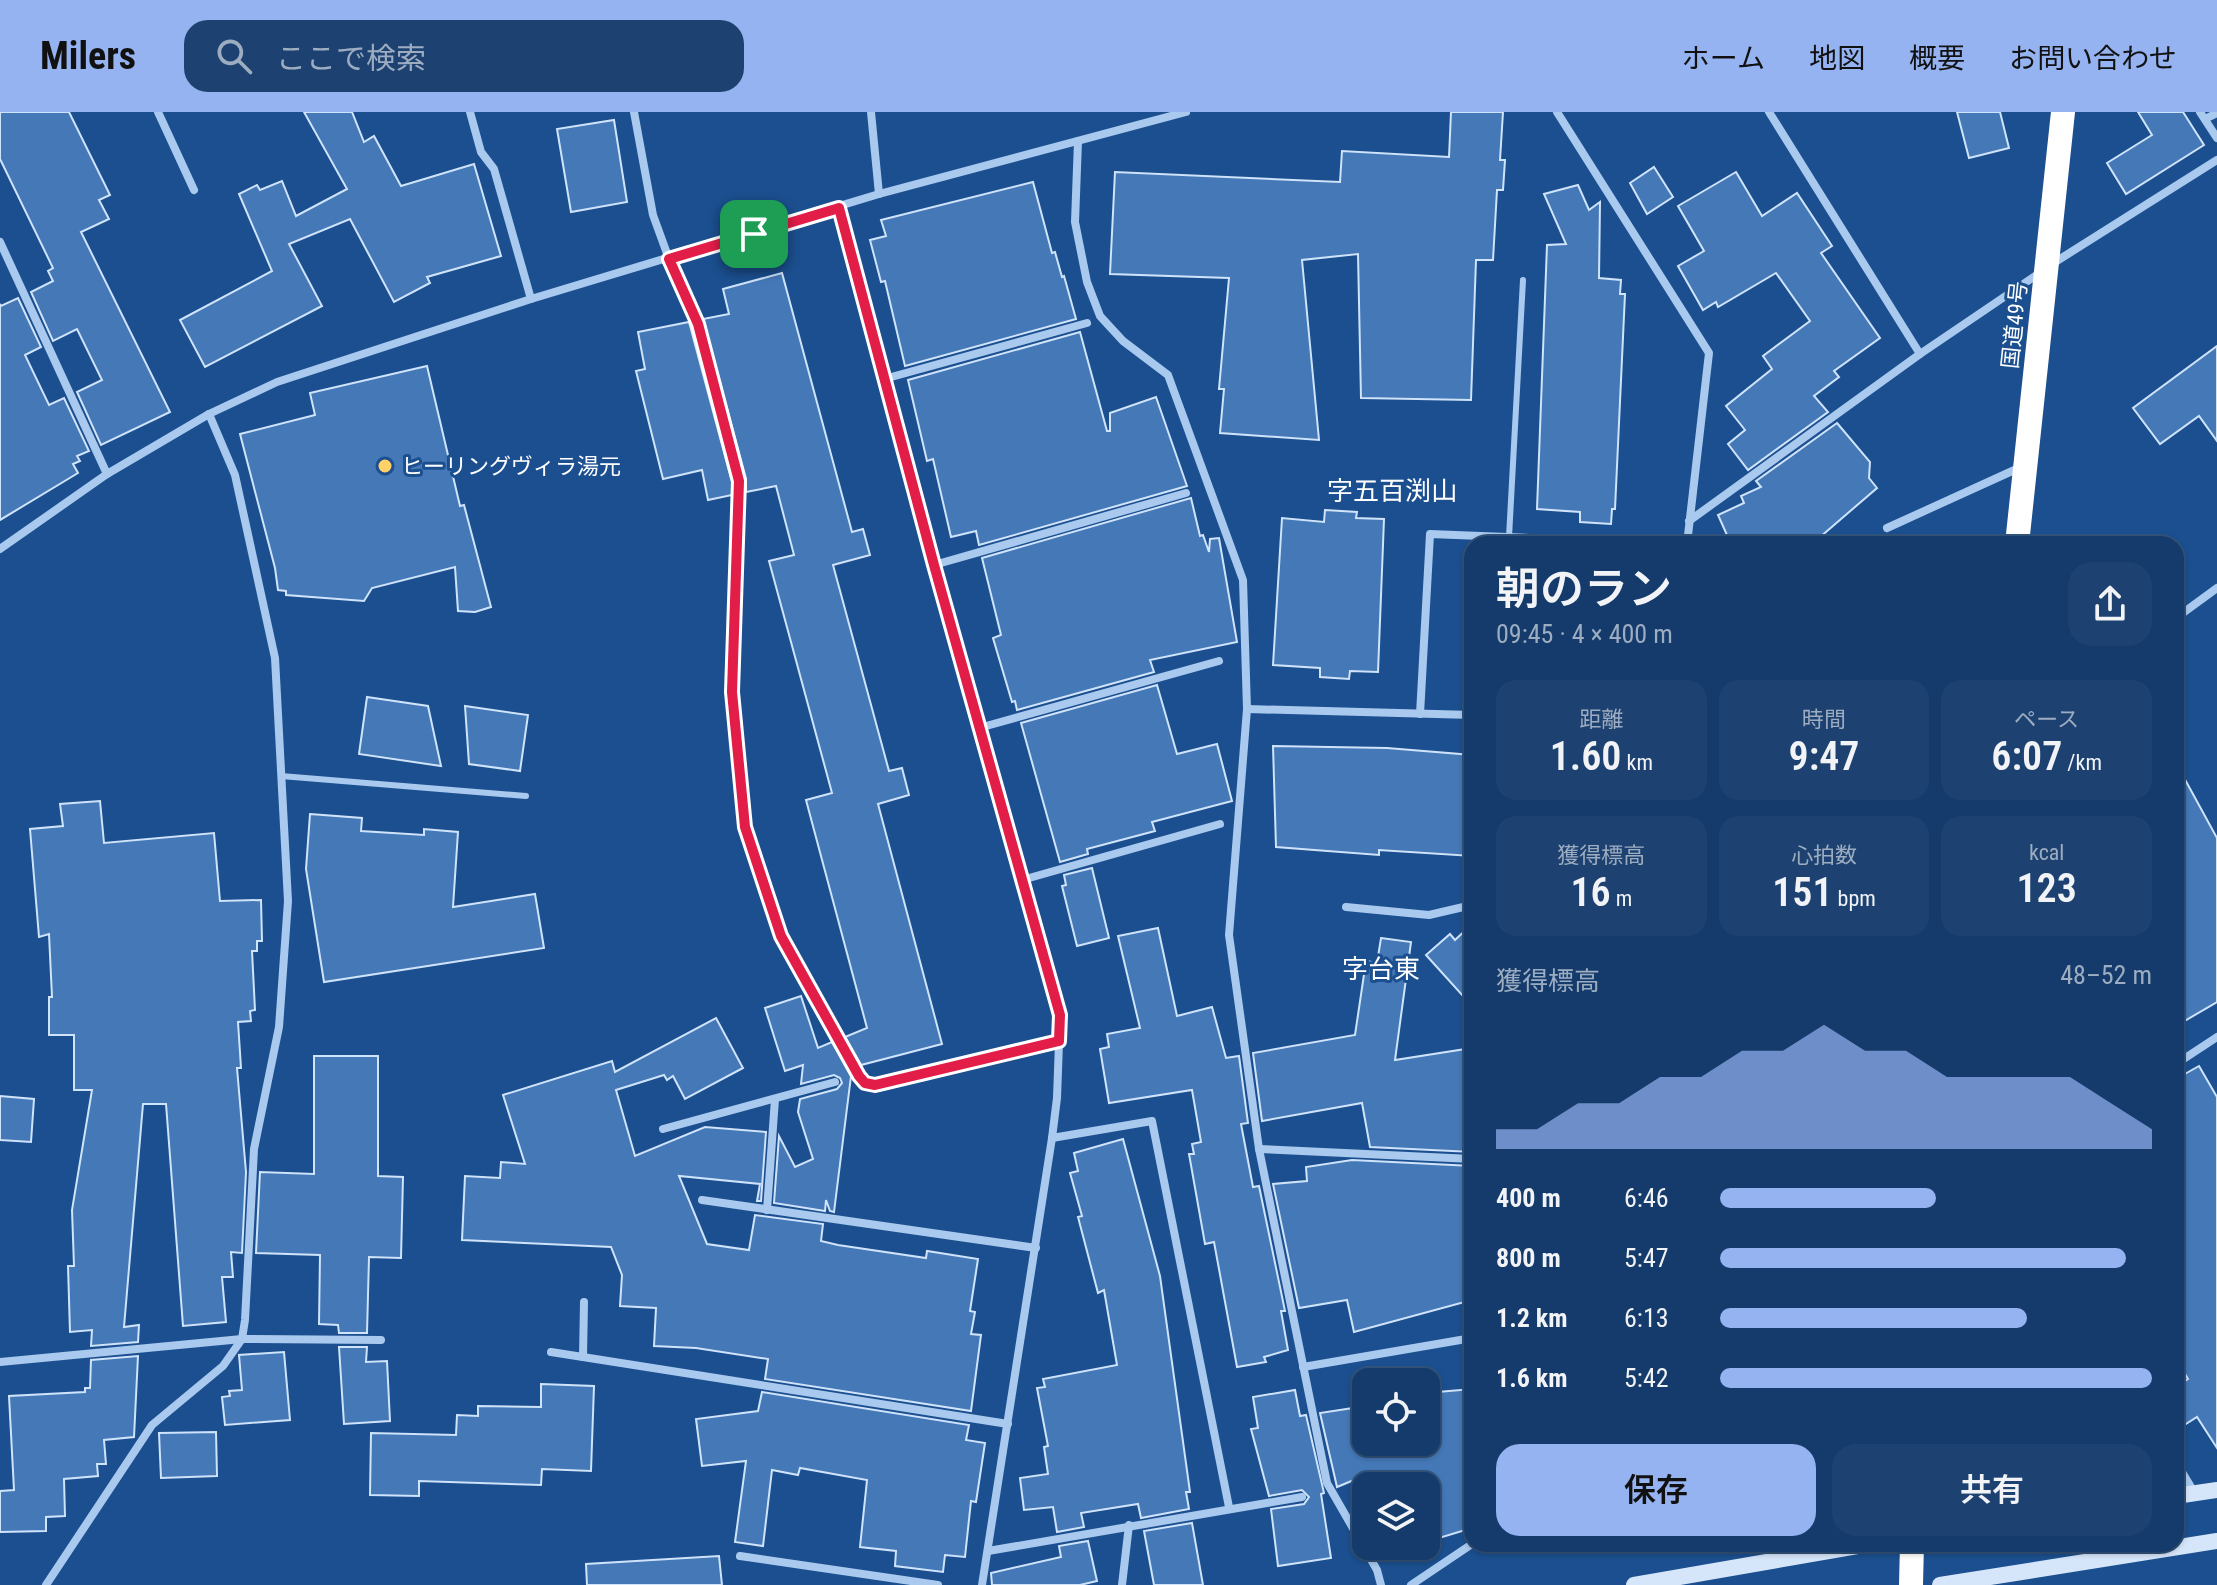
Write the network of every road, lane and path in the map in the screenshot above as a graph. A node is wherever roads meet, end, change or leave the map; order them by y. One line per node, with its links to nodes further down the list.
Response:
1 (158, 112): 14 (street)
2 (470, 112): 21 (street)
3 (634, 112): 18 (street)
4 (871, 112): 15 (street)
5 (1186, 112): 12 (street)
6 (1557, 112): 29 (street)
7 (1769, 112): 23 (street)
8 (2063, 112): 19 (highway, 国道49号)
9 (2217, 113): 10 (street)
10 (2202, 116): 11 (street)
11 (2217, 138)
12 (1078, 141): 15 (street); 40 (street)
13 (2217, 160): 19 (street)
14 (194, 190)
15 (879, 194): 16 (street)
16 (839, 208): 18 (street); 24 (street)
17 (0, 242): 27 (street)
18 (669, 259): 21 (street); 51 (street)
19 (2046, 268): 23 (street); 26 (highway, 国道49号)
20 (1523, 280): 32 (lane)
21 (531, 299): 25 (street)
22 (1087, 323): 24 (street)
23 (1920, 354): 29 (street)
24 (884, 379): 36 (street)
25 (209, 414): 27 (street); 44 (street)
26 (2025, 465): 30 (street); 34 (highway, 国道49号)
27 (107, 474): 35 (street)
28 (1186, 493): 36 (street)
29 (1689, 521): 33 (street)
30 (1887, 528)
31 (1483, 536): 41 (street)
32 (1509, 536)
33 (1686, 536)
34 (2018, 536)
35 (0, 549)
36 (934, 565): 43 (street)
37 (2217, 588): 38 (street)
38 (2184, 612)
39 (1219, 661): 43 (street)
40 (1247, 709): 41 (street); 57 (street)
41 (1420, 714): 42 (street)
42 (1464, 715)
43 (979, 728): 47 (street)
44 (281, 776): 45 (lane); 63 (street)
45 (526, 796)
46 (1220, 824): 47 (street)
47 (1022, 880): 51 (street)
48 (1346, 907): 49 (street)
49 (1464, 907)
50 (2217, 1037): 52 (street)
51 (1059, 1041): 56 (street)
52 (2184, 1059)
53 (835, 1082): 54 (street)
54 (775, 1099): 55 (street); 60 (street)
55 (663, 1129)
56 (1052, 1138): 61 (street); 76 (street)
57 (1259, 1149): 58 (street); 69 (street)
58 (1464, 1159)
59 (702, 1200): 60 (street)
60 (767, 1210): 61 (street)
61 (1036, 1248): 70 (street)
62 (584, 1302): 67 (street)
63 (242, 1339): 65 (street); 68 (street); 86 (street)
64 (1464, 1339): 69 (street)
65 (381, 1340)
66 (551, 1352): 67 (street)
67 (583, 1357): 70 (street)
68 (0, 1362)
69 (1303, 1367): 90 (street)
70 (1008, 1424): 81 (street)
71 (2184, 1475): 73 (street)
72 (2217, 1490): 73 (street)
73 (2195, 1493): 74 (street)
74 (2184, 1495)
75 (1302, 1497): 76 (street)
76 (1229, 1507): 77 (street)
77 (1129, 1525): 81 (street); 89 (street)
78 (2217, 1541): 79 (street)
79 (2184, 1546)
80 (1464, 1549): 91 (street)
81 (988, 1551): 88 (street)
82 (1823, 1552): 92 (street)
83 (1912, 1552): 93 (highway)
84 (2148, 1552): 94 (street)
85 (740, 1556): 87 (street)
86 (46, 1585)
87 (938, 1585)
88 (982, 1585)
89 (1122, 1585)
90 (1381, 1585)
91 (1411, 1585)
92 (1634, 1585)
93 (1911, 1585)
94 (1940, 1585)

